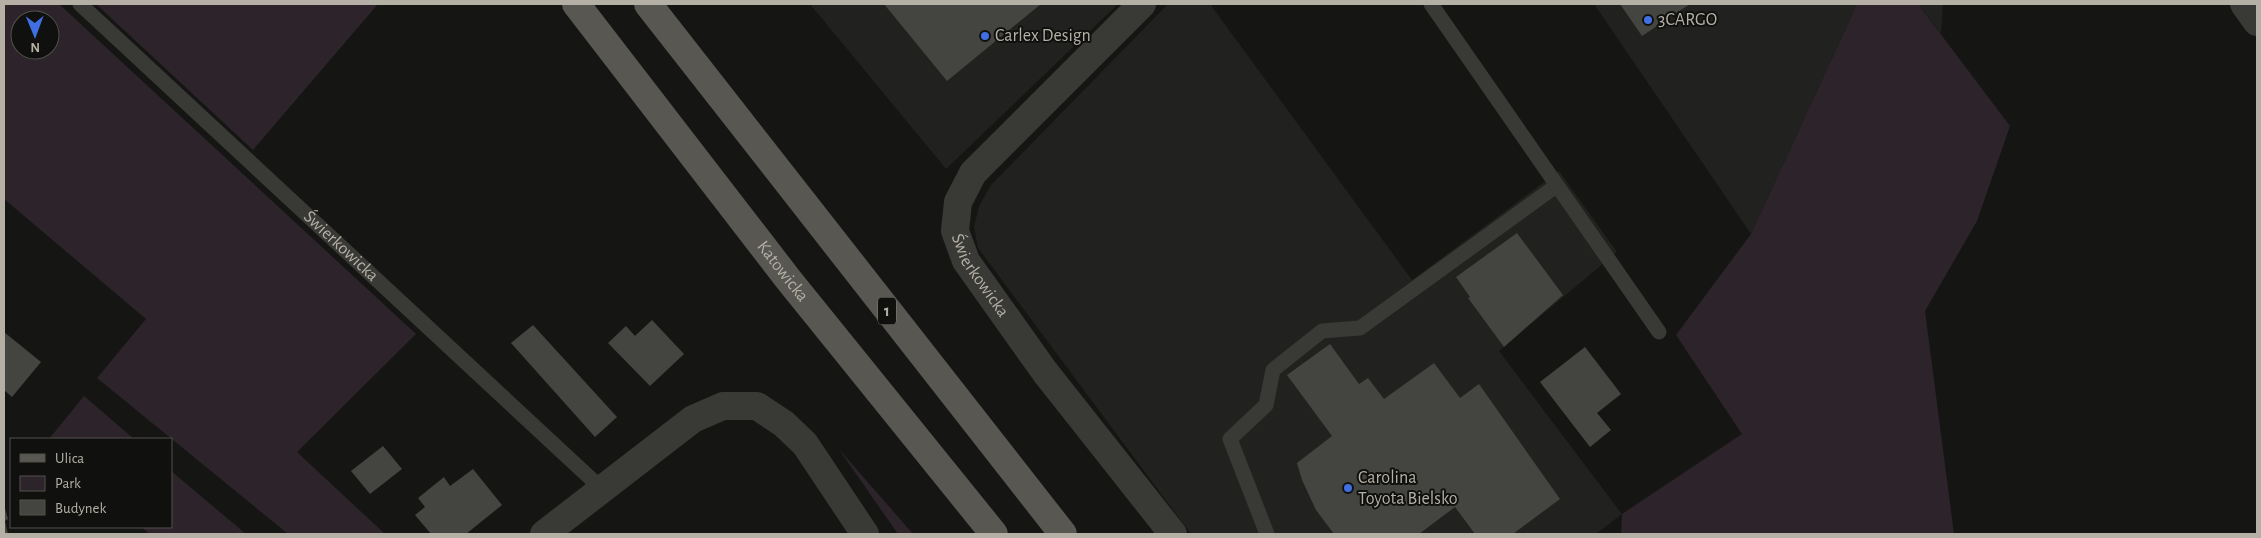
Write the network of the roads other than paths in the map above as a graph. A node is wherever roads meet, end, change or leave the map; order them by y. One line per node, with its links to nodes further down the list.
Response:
1 (80, 4): 10 (lane, Świerkowicka)
2 (576, 4): 13 (main road, Katowicka)
3 (648, 4): 14 (main road, 1)
4 (1142, 4): 15 (street, Świerkowicka)
5 (1431, 4): 8 (lane)
6 (2244, 4): 7 (street)
7 (2257, 22)
8 (1556, 186): 9 (lane); 16 (lane)
9 (1659, 332)
10 (602, 489): 11 (street); 12 (street)
11 (544, 534)
12 (865, 534)
13 (994, 534)
14 (1063, 534)
15 (1173, 534)
16 (1267, 534)

